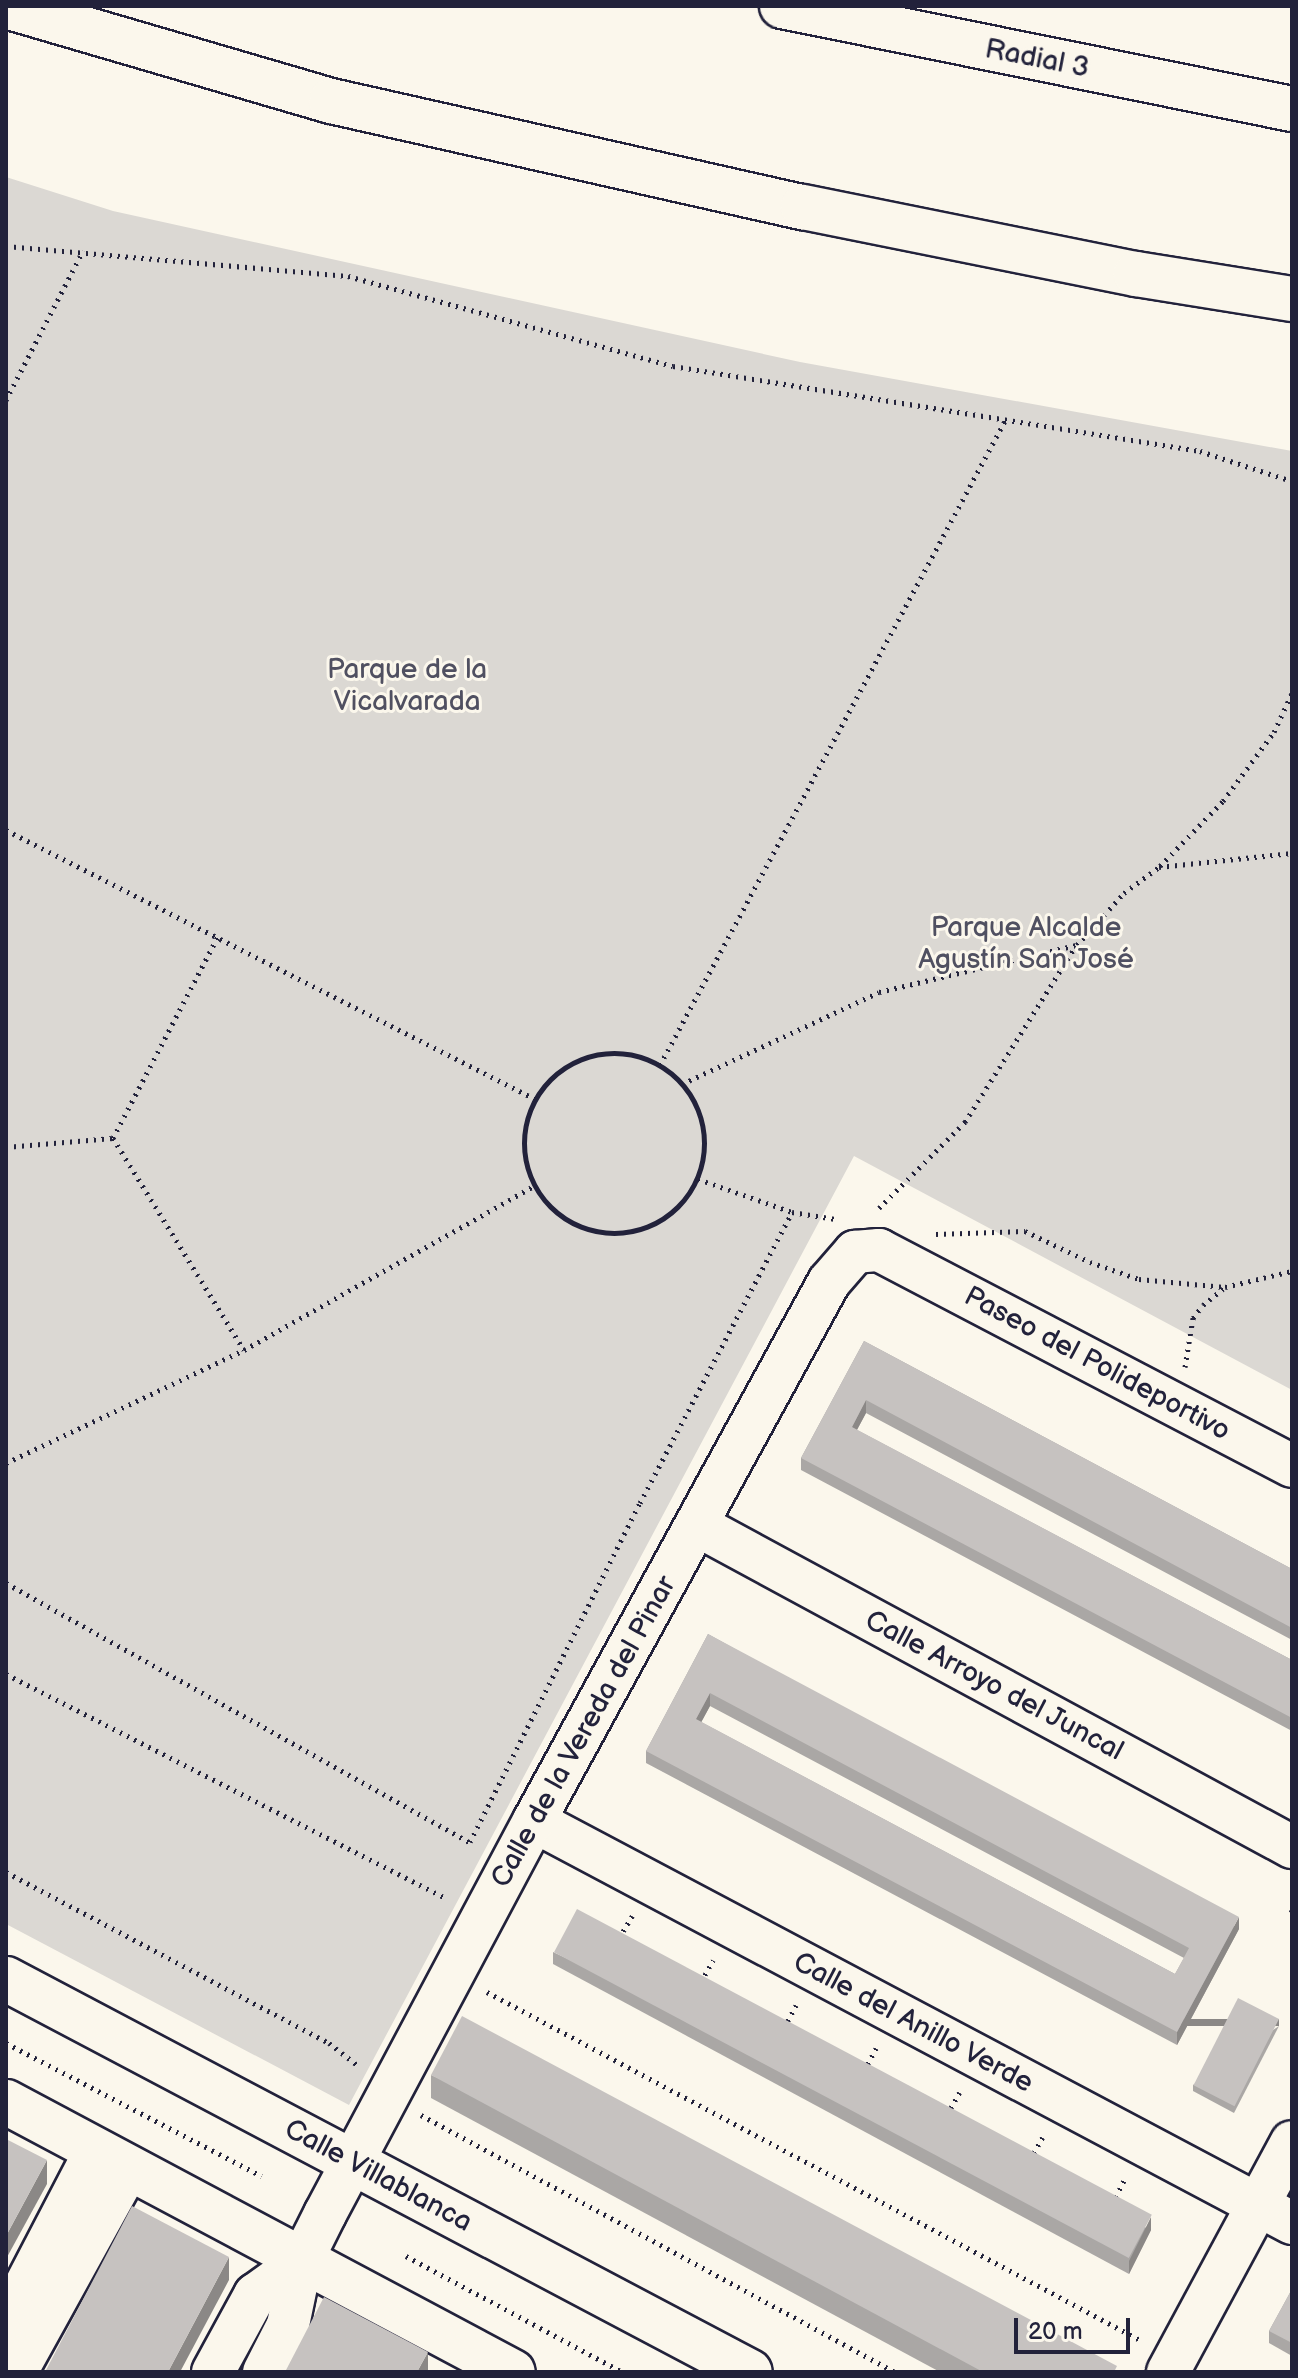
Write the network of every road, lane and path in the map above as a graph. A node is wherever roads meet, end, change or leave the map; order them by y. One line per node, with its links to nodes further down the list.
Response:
1 (6, 6): 6 (main road)
2 (782, 6): 3 (main road, Radial 3)
3 (1292, 109)
4 (6, 246): 5 (path)
5 (83, 251): 7 (path); 8 (path)
6 (1292, 299)
7 (6, 400)
8 (1006, 419): 9 (path); 16 (path)
9 (1292, 481)
10 (1292, 693): 13 (path)
11 (6, 830): 14 (path)
12 (1292, 853): 13 (path)
13 (1159, 867): 15 (path)
14 (218, 936): 18 (path); 19 (path)
15 (1077, 945): 17 (path); 24 (path)
16 (660, 1065): 17 (path); 18 (path)
17 (682, 1084): 21 (path)
18 (535, 1099): 22 (path)
19 (113, 1138): 20 (path); 29 (path)
20 (6, 1147)
21 (698, 1179): 22 (path); 23 (path)
22 (534, 1186): 29 (path)
23 (792, 1212): 25 (path); 37 (path)
24 (874, 1213)
25 (822, 1217)
26 (916, 1248): 28 (path); 32 (street, Paseo del Polideportivo); 33 (street, Calle de la Vereda del Pinar)
27 (1292, 1271): 28 (path)
28 (1225, 1287): 30 (path)
29 (244, 1350): 31 (path)
30 (1184, 1371)
31 (6, 1463)
32 (1292, 1466)
33 (697, 1525): 36 (street, Calle de la Vereda del Pinar); 38 (street, Calle Arroyo del Juncal)
34 (6, 1583): 37 (path)
35 (6, 1674): 41 (path)
36 (534, 1821): 61 (street, Calle de la Vereda del Pinar); 66 (street, Calle del Anillo Verde)
37 (470, 1842): 39 (path)
38 (1292, 1847)
39 (483, 1850)
40 (6, 1872): 52 (path)
41 (455, 1903)
42 (637, 1904): 43 (path)
43 (617, 1943)
44 (719, 1948): 46 (path)
45 (6, 1979): 61 (main road, Calle Villablanca)
46 (698, 1987)
47 (481, 1988): 70 (path)
48 (798, 2001): 49 (path)
49 (782, 2032)
50 (6, 2043): 64 (path)
51 (878, 2044): 53 (path)
52 (366, 2072)
53 (862, 2075)
54 (966, 2081): 57 (path)
55 (6, 2102): 60 (main road)
56 (414, 2112): 77 (path)
57 (945, 2119)
58 (1045, 2133): 62 (path)
59 (1292, 2142): 66 (street)
60 (112, 2158): 68 (main road); 69 (street); 71 (street)
61 (353, 2163): 68 (street, Calle de la Vereda del Pinar); 76 (main road, Calle Villablanca)
62 (1027, 2164)
63 (1130, 2168): 65 (path)
64 (261, 2176)
65 (1109, 2208)
66 (1275, 2215): 70 (street)
67 (406, 2256): 75 (path)
68 (301, 2262): 72 (street); 73 (street); 74 (main road)
69 (6, 2323)
70 (1159, 2359)
71 (16, 2372)
72 (213, 2372)
73 (264, 2372)
74 (513, 2372)
75 (622, 2372)
76 (750, 2372)
77 (895, 2372)

